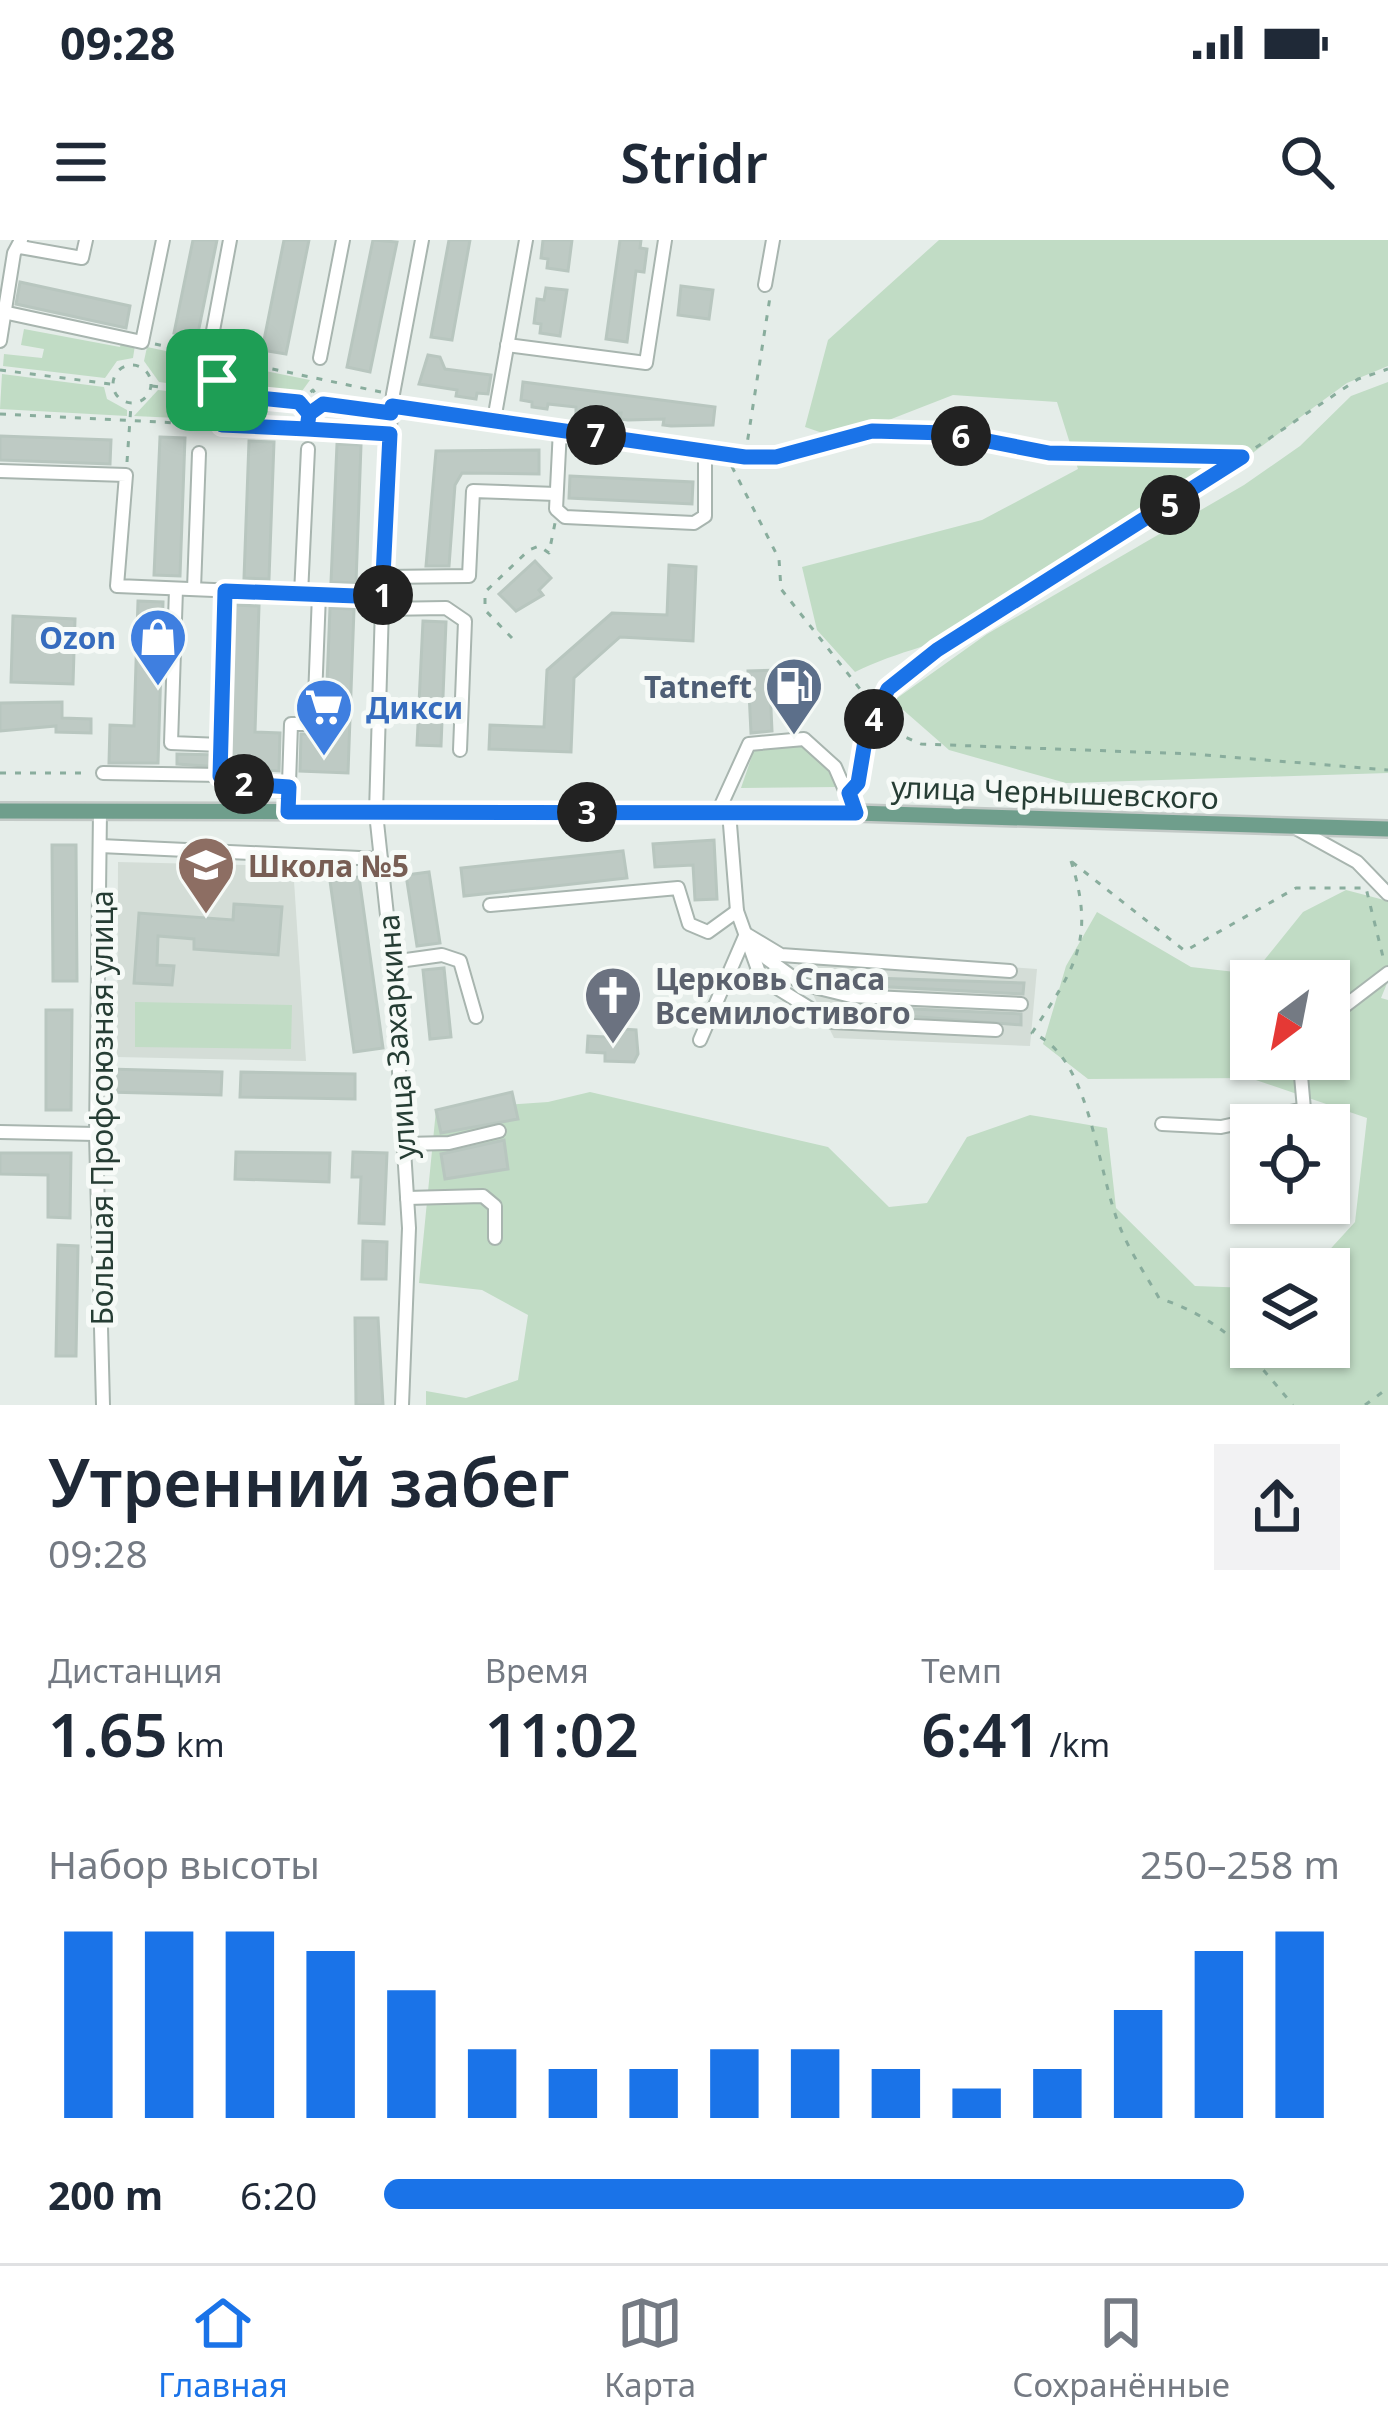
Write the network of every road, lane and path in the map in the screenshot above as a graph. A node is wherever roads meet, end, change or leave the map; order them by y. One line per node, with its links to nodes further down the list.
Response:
1 (86, 240): 9 (street)
2 (163, 240): 14 (street)
3 (230, 240): 12 (street)
4 (343, 240): 16 (street)
5 (422, 240): 28 (street, улица Захаркина)
6 (526, 240): 15 (street)
7 (665, 240): 15 (street)
8 (773, 240): 10 (street)
9 (20, 244): 11 (street)
10 (765, 285): 42 (path)
11 (3, 312): 13 (street); 14 (street)
12 (212, 337)
13 (0, 341)
14 (142, 342): 19 (path)
15 (507, 345): 33 (street)
16 (320, 358)
17 (1388, 369): 43 (path)
18 (0, 370): 20 (path)
19 (315, 378): 22 (path); 28 (path)
20 (113, 384): 21 (path); 26 (path)
21 (152, 386): 23 (path); 26 (path)
22 (313, 390): 25 (path); 27 (path)
23 (208, 392): 24 (path); 29 (path)
24 (238, 396): 25 (path); 29 (path)
25 (299, 402): 31 (path)
26 (132, 404): 32 (path)
27 (323, 404): 28 (path); 31 (path)
28 (392, 404): 33 (street); 37 (street, улица Захаркина)
29 (223, 410): 34 (path)
30 (0, 414): 32 (path)
31 (309, 414): 35 (path)
32 (130, 420): 34 (path); 45 (path)
33 (494, 420): 36 (street)
34 (222, 425): 35 (path)
35 (307, 429): 37 (path)
36 (560, 430): 39 (street); 46 (street)
37 (390, 434): 47 (street, улица Захаркина)
38 (308, 449): 51 (street)
39 (705, 449): 41 (path); 46 (street)
40 (200, 453): 49 (street)
41 (725, 453): 42 (path); 58 (path)
42 (745, 457): 43 (path)
43 (1242, 457): 64 (path)
44 (0, 471): 45 (street)
45 (125, 476): 48 (street)
46 (556, 502): 47 (street); 54 (path)
47 (383, 577): 53 (street, улица Захаркина)
48 (176, 589): 49 (street); 55 (street)
49 (194, 589): 50 (street)
50 (225, 591): 51 (street); 56 (street)
51 (301, 594): 52 (street)
52 (319, 594): 53 (street); 63 (street)
53 (382, 603): 57 (street); 69 (street, улица Захаркина)
54 (512, 638)
55 (171, 743): 56 (street); 61 (street)
56 (221, 745): 62 (street)
57 (460, 750)
58 (1388, 770)
59 (0, 772): 60 (path)
60 (103, 773): 61 (street)
61 (171, 774): 62 (street)
62 (220, 776): 63 (street)
63 (289, 787): 67 (street)
64 (849, 793): 68 (street); 70 (street)
65 (0, 811): 66 (main road, улица Чернышевского)
66 (100, 812): 67 (main road, улица Чернышевского); 73 (street, Большая Профсоюзная улица)
67 (288, 812): 69 (main road, улица Чернышевского)
68 (723, 812): 69 (main road, улица Чернышевского); 70 (main road, улица Чернышевского); 77 (street)
69 (376, 813): 74 (street, улица Захаркина)
70 (856, 813): 71 (main road, улица Чернышевского)
71 (1291, 826): 72 (main road, улица Чернышевского); 75 (street)
72 (1388, 829)
73 (100, 846): 74 (street); 91 (street, Большая Профсоюзная улица)
74 (381, 859): 79 (street, улица Захаркина)
75 (1388, 894)
76 (490, 905): 77 (street)
77 (737, 911): 78 (street)
78 (748, 940): 80 (street); 83 (street); 85 (street); 86 (street)
79 (392, 962): 84 (street); 92 (street, улица Захаркина)
80 (1010, 971)
81 (1388, 974): 82 (street); 98 (path)
82 (1350, 1002)
83 (1021, 1004)
84 (476, 1017)
85 (996, 1030)
86 (700, 1040)
87 (1301, 1080): 88 (street)
88 (1162, 1124)
89 (499, 1131): 92 (street)
90 (0, 1132): 91 (street)
91 (96, 1135): 96 (street, Большая Профсоюзная улица)
92 (404, 1144): 93 (street, улица Захаркина)
93 (407, 1198): 94 (street); 97 (street, улица Захаркина)
94 (495, 1238)
95 (1388, 1388): 99 (path)
96 (103, 1405)
97 (402, 1405)
98 (1293, 1405)
99 (1365, 1405)

